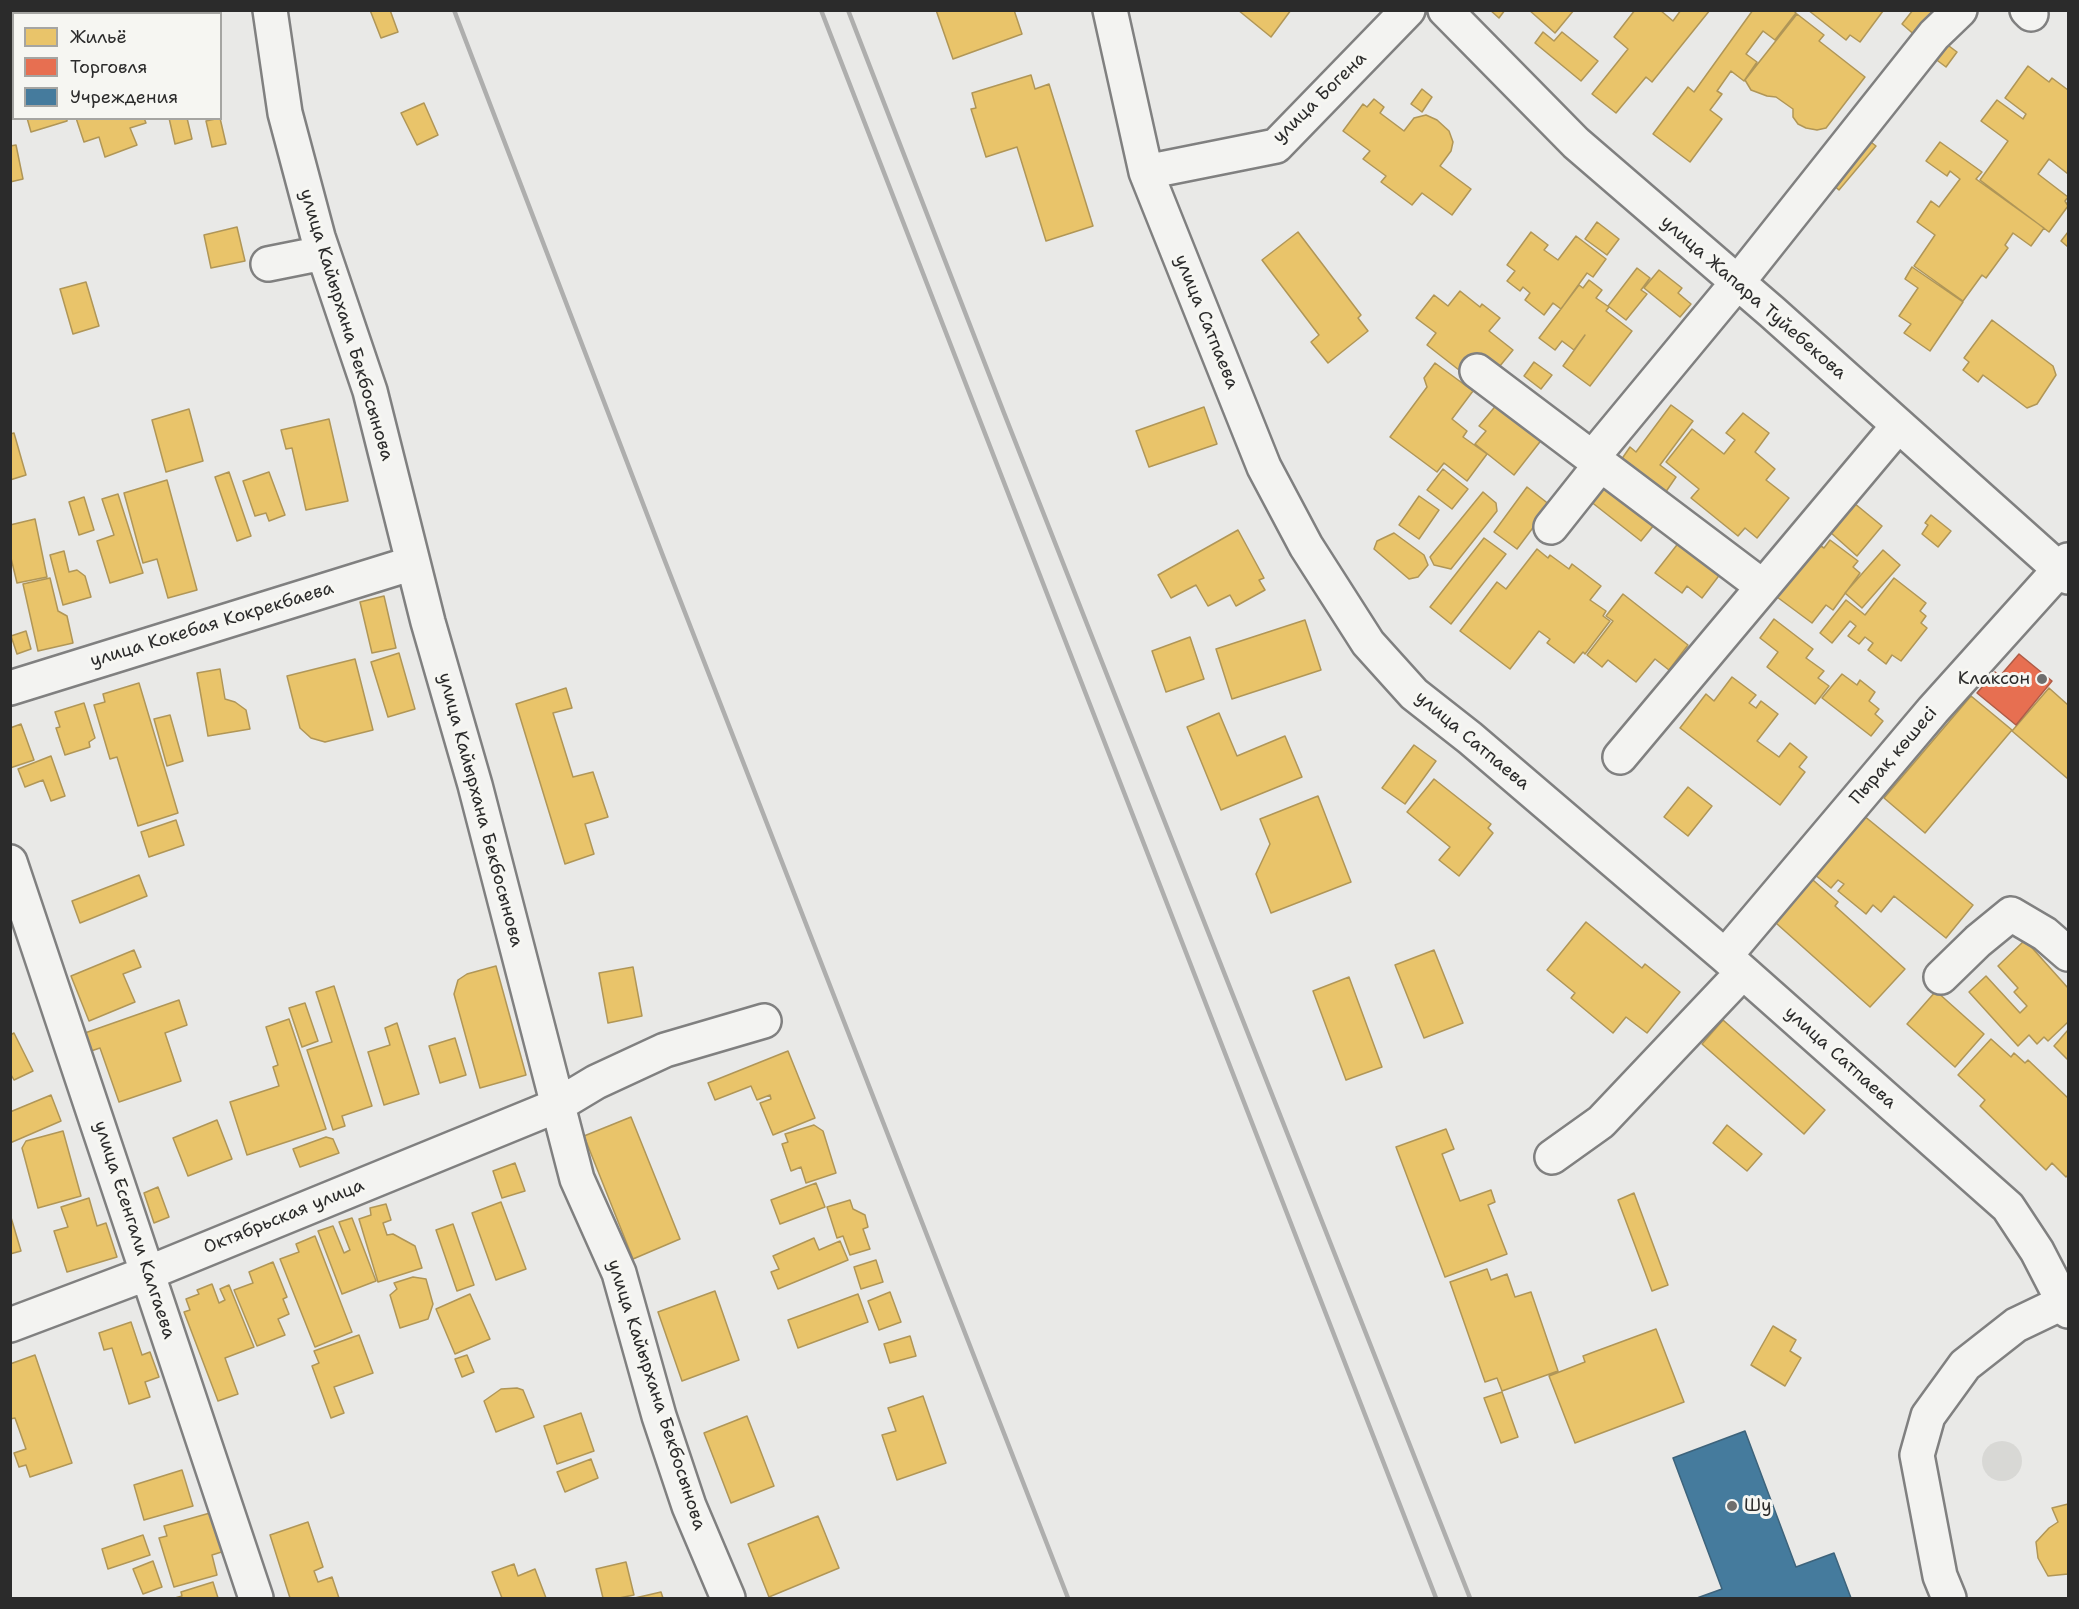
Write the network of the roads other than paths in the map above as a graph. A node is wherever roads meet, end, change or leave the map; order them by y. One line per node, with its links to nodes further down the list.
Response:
1 (270, 10): 7 (street, улица Кайырхана Бекбосынова)
2 (1110, 10): 6 (street, улица Сатпаева)
3 (1408, 10): 6 (street, улица Богена)
4 (1445, 10): 9 (street, улица Жапара Туйебекова)
5 (1960, 10): 9 (street)
6 (1146, 172): 21 (street, улица Сатпаева)
7 (323, 253): 8 (street); 14 (street, улица Кайырхана Бекбосынова)
8 (268, 264)
9 (1737, 283): 11 (street, улица Жапара Туйебекова); 12 (street)
10 (1477, 371): 12 (street)
11 (1898, 426): 15 (street, улица Жапара Туйебекова); 16 (street)
12 (1596, 461): 13 (street); 16 (street)
13 (1551, 527)
14 (413, 563): 17 (street, улица Кокебая Кокрекбаева); 24 (street, улица Кайырхана Бекбосынова)
15 (2066, 569): 21 (street, Пырақ көшесі)
16 (1762, 586): 18 (street)
17 (10, 688)
18 (1620, 757)
19 (10, 862): 26 (street, улица Есенгали Калгаева)
20 (2068, 954): 22 (street)
21 (1734, 964): 25 (street, Пырақ көшесі); 27 (street, улица Сатпаева)
22 (1941, 977)
23 (764, 1021): 24 (street, Октябрьская улица)
24 (556, 1106): 26 (street, Октябрьская улица); 30 (street, улица Кайырхана Бекбосынова)
25 (1552, 1157)
26 (148, 1273): 28 (street, Октябрьская улица); 29 (street, улица Есенгали Калгаева)
27 (2067, 1302): 31 (street)
28 (10, 1325)
29 (256, 1599)
30 (728, 1599)
31 (1949, 1599)

